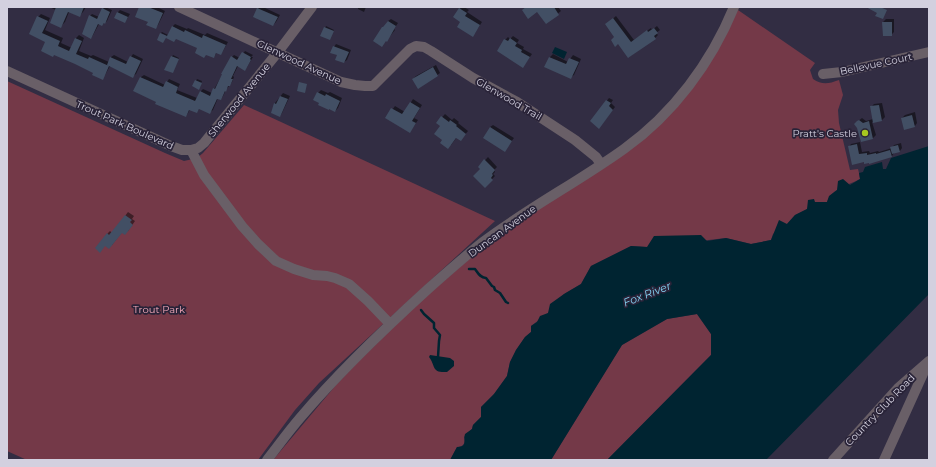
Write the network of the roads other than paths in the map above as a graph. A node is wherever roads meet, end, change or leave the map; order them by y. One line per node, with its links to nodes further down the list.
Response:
1 (180, 7): 5 (street, Glenwood Avenue)
2 (312, 7): 5 (street, Sherwood Avenue)
3 (734, 7): 10 (street, Duncan Avenue)
4 (410, 49): 5 (street, Glenwood Avenue); 10 (street, Glenwood Trail)
5 (278, 52): 9 (street, Sherwood Avenue)
6 (929, 52): 8 (street, Bellevue Court)
7 (7, 72): 9 (street, Trout Park Boulevard)
8 (823, 74)
9 (191, 150): 11 (street)
10 (601, 164): 11 (street, Duncan Avenue)
11 (390, 324): 13 (street, Duncan Avenue)
12 (929, 361): 14 (street, Country Club Road); 15 (street)
13 (267, 460)
14 (833, 460)
15 (884, 460)

